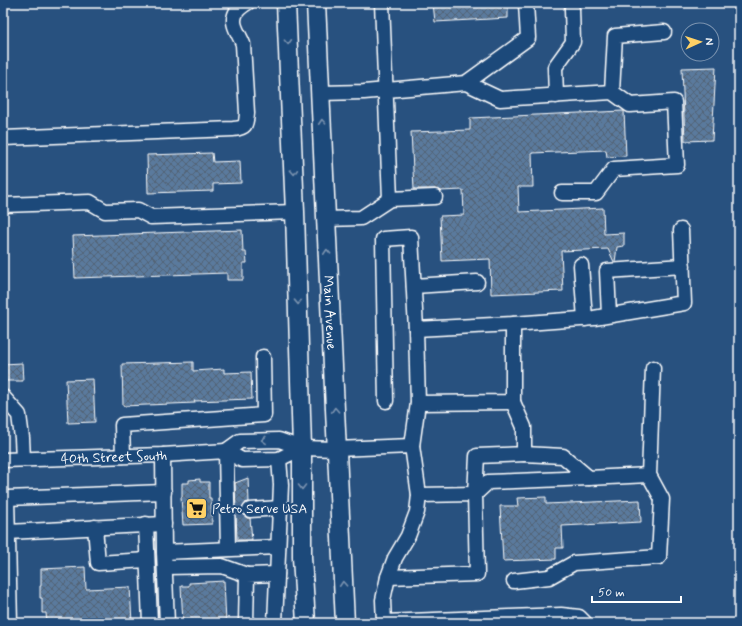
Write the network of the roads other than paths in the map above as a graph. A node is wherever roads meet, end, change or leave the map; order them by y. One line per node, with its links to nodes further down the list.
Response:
1 (247, 3): 13 (street)
2 (286, 3): 18 (main road, one-way to 18)
3 (316, 3): 11 (main road, Main Avenue)
4 (382, 3): 9 (street)
5 (526, 3): 8 (street)
6 (572, 8): 12 (street)
7 (664, 32): 10 (street)
8 (466, 83): 9 (street); 12 (street)
9 (386, 90): 11 (street); 16 (street)
10 (612, 92): 12 (street); 14 (street)
11 (320, 93): 19 (main road, Main Avenue, one-way to 11)
12 (556, 96)
13 (3, 138)
14 (562, 193)
15 (434, 197): 16 (street)
16 (390, 199): 19 (street)
17 (3, 206): 18 (street)
18 (296, 212): 36 (main road, one-way to 36)
19 (326, 220): 37 (main road, Main Avenue, one-way to 19)
20 (681, 230): 22 (street)
21 (581, 265): 26 (street)
22 (683, 266): 25 (street); 25 (street)
23 (477, 282): 24 (street)
24 (414, 286): 28 (street); 32 (street)
25 (609, 315): 26 (street)
26 (585, 319): 27 (street)
27 (513, 324): 28 (street); 33 (street)
28 (416, 329): 34 (street)
29 (263, 356): 41 (street)
30 (653, 368): 45 (street)
31 (3, 397): 42 (street)
32 (386, 401)
33 (513, 402): 34 (street); 40 (street)
34 (418, 403): 35 (street)
35 (412, 446): 37 (street); 49 (street)
36 (302, 448): 37 (street); 38 (street, 40th Street South, one-way to 38); 43 (street, 40th Street South); 72 (main road, one-way to 72)
37 (336, 449): 73 (main road, Main Avenue, one-way to 37)
38 (226, 451): 39 (street, 40th Street South); 43 (street, 40th Street South); 58 (street)
39 (164, 454): 41 (street, 40th Street South); 47 (street)
40 (524, 454): 46 (street); 48 (street)
41 (123, 456): 42 (street, 40th Street South)
42 (23, 459): 44 (street, 40th Street South)
43 (279, 459): 51 (street)
44 (3, 460)
45 (648, 475): 46 (street); 65 (street)
46 (589, 478): 48 (street)
47 (164, 492): 50 (street); 54 (street)
48 (474, 494): 49 (street); 64 (street)
49 (419, 495): 64 (street)
50 (5, 498): 56 (street)
51 (280, 508): 52 (street); 57 (street)
52 (250, 510)
53 (146, 524): 54 (street); 55 (street); 60 (street)
54 (164, 524): 59 (street)
55 (95, 527): 56 (street); 60 (street)
56 (8, 532): 67 (street)
57 (278, 546): 58 (street); 62 (street)
58 (228, 549): 59 (street)
59 (164, 552): 61 (street)
60 (147, 560): 68 (street)
61 (165, 567): 63 (street); 69 (street)
62 (277, 574): 63 (street); 71 (street)
63 (247, 575): 70 (street)
64 (388, 576): 74 (street)
65 (514, 581)
66 (428, 622): 74 (street); 75 (street)
67 (10, 623)
68 (150, 623)
69 (167, 623)
70 (246, 623)
71 (275, 623)
72 (306, 623)
73 (345, 623)
74 (384, 623)
75 (585, 623)

